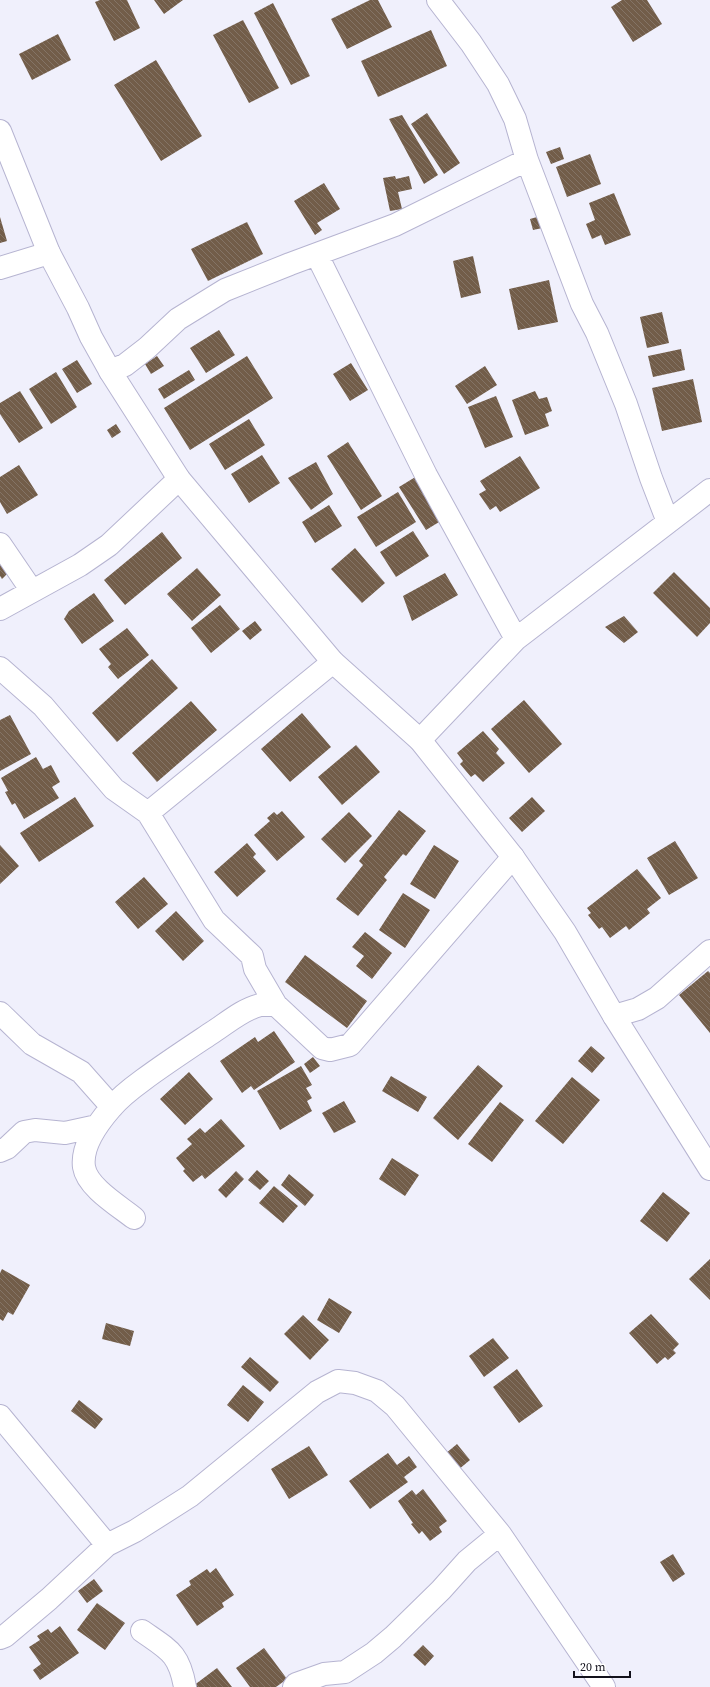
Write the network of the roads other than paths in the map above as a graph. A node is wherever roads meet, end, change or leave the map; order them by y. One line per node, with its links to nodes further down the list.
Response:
1 (438, 0): 3 (street)
2 (0, 131): 4 (street)
3 (527, 160): 5 (street); 10 (street)
4 (49, 253): 6 (street); 7 (street)
5 (317, 255): 7 (street); 14 (street)
6 (0, 268)
7 (110, 371): 8 (street)
8 (179, 479): 12 (street); 15 (street)
9 (710, 490): 10 (street)
10 (668, 522): 14 (street)
11 (0, 544): 12 (street)
12 (32, 591): 13 (street)
13 (0, 609)
14 (516, 639): 17 (street)
15 (333, 662): 17 (street); 18 (street)
16 (0, 668): 18 (street)
17 (420, 740): 19 (street)
18 (148, 813): 21 (street)
19 (513, 857): 21 (street); 23 (street)
20 (710, 951): 23 (street)
21 (276, 1005): 24 (street)
22 (0, 1013): 24 (street)
23 (614, 1016): 27 (street)
24 (112, 1106): 25 (street)
25 (97, 1126): 26 (street); 28 (street)
26 (0, 1151)
27 (710, 1168)
28 (134, 1218)
29 (0, 1416): 31 (street)
30 (500, 1534): 31 (street); 34 (street); 36 (street)
31 (107, 1544): 33 (street)
32 (142, 1631): 35 (street)
33 (0, 1638)
34 (296, 1686)
35 (185, 1687)
36 (604, 1687)

